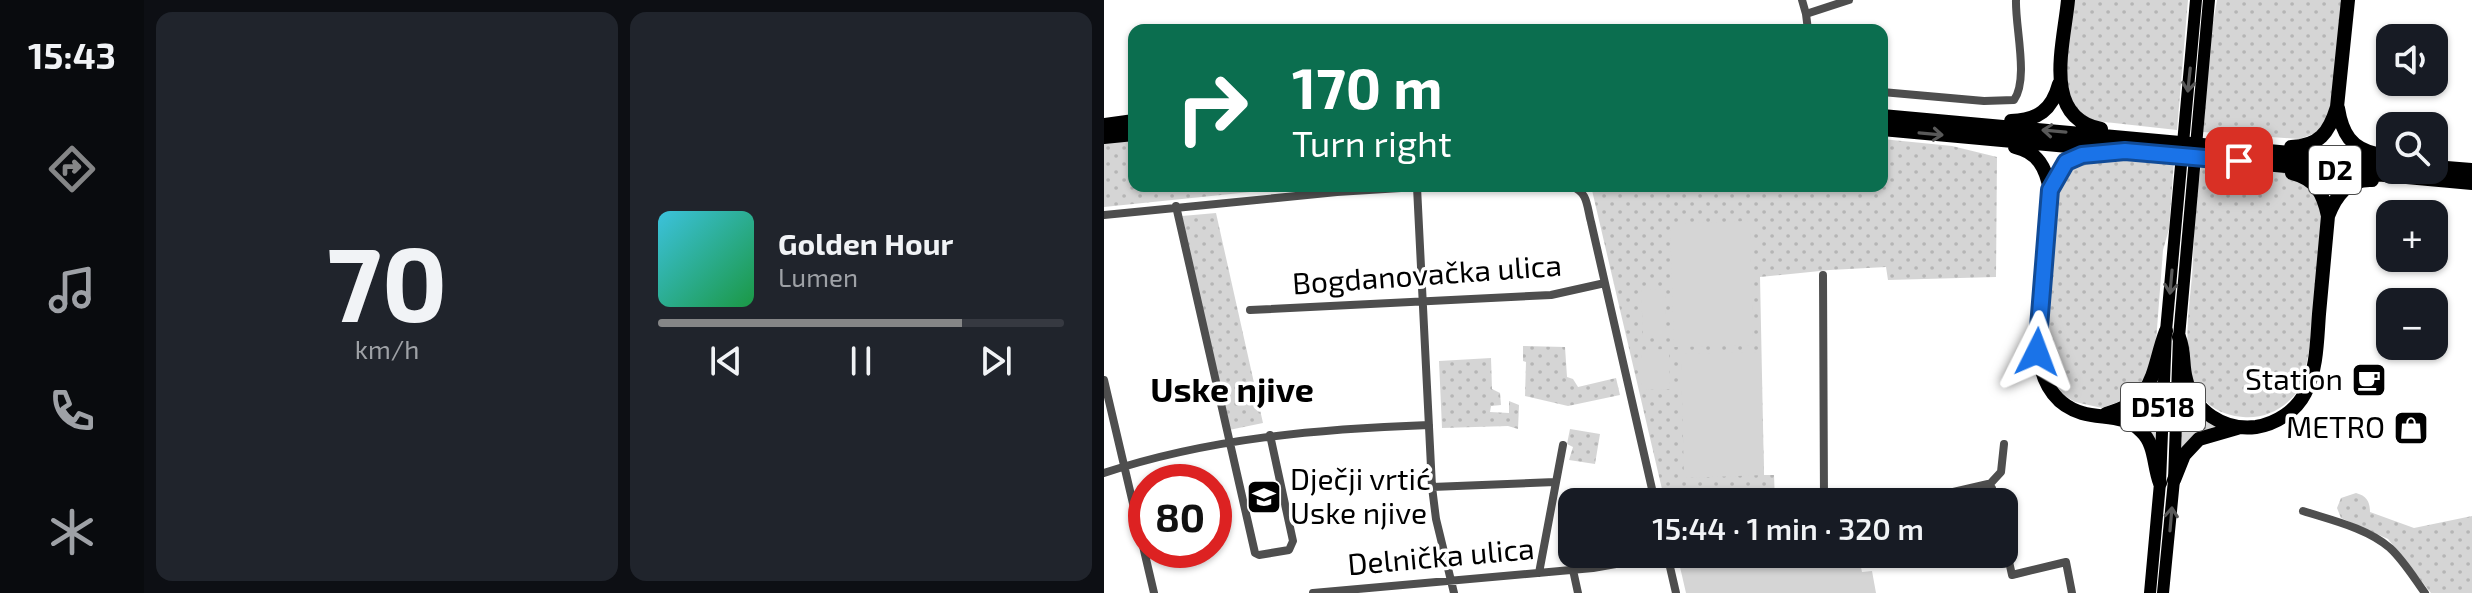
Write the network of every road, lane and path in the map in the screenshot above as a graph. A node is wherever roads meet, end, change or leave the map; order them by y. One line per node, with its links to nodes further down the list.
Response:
1 (1802, 0): 8 (street)
2 (1849, 0): 8 (street)
3 (2016, 0): 11 (street)
4 (2068, 0): 10 (highway)
5 (2196, 0): 13 (main road, D518, one-way to 13)
6 (2209, 0): 13 (main road, D518)
7 (2348, 0): 12 (highway)
8 (1806, 14): 9 (street)
9 (1807, 24)
10 (2061, 76): 18 (highway); 21 (highway)
11 (1888, 93)
12 (2337, 107): 22 (highway); 23 (highway)
13 (2192, 111): 42 (main road, D518)
14 (1888, 117): 18 (highway, D2)
15 (1128, 122): 16 (highway)
16 (1104, 125)
17 (1888, 129): 18 (highway, D2, one-way to 18)
18 (1981, 132): 21 (highway, D2); 31 (highway)
19 (1128, 135): 20 (highway)
20 (1104, 137)
21 (2127, 145): 23 (highway, D2); 31 (highway)
22 (2376, 155)
23 (2264, 157): 24 (highway, D2); 27 (highway, D2); 37 (highway)
24 (2376, 160)
25 (2448, 168): 26 (highway)
26 (2472, 170)
27 (2376, 173)
28 (2376, 180): 37 (highway)
29 (2448, 181): 30 (highway, D2)
30 (2472, 183)
31 (2050, 190): 44 (highway)
32 (1334, 192): 35 (street)
33 (1417, 192): 40 (street)
34 (1582, 192): 39 (street)
35 (1176, 206): 36 (street); 48 (street)
36 (1104, 215)
37 (2328, 216): 46 (highway)
38 (1823, 275): 58 (street)
39 (1605, 283): 40 (street, Bogdanovačka ulica); 57 (street)
40 (1423, 301): 41 (street, Bogdanovačka ulica); 45 (street)
41 (1250, 310)
42 (2173, 334): 44 (highway); 46 (highway); 54 (main road, D518)
43 (1104, 380): 51 (street)
44 (2102, 416): 54 (highway)
45 (1429, 425): 47 (street); 56 (street)
46 (2241, 427): 54 (highway)
47 (1270, 435): 48 (street); 48 (street)
48 (1228, 442): 51 (street)
49 (2004, 444): 55 (street)
50 (1563, 445): 53 (street)
51 (1123, 467): 52 (street); 68 (street)
52 (1104, 473)
53 (1555, 482): 56 (street); 66 (street)
54 (2167, 482): 74 (main road, D518); 75 (main road, D518, one-way to 54)
55 (1989, 485): 59 (street); 60 (street)
56 (1432, 487): 67 (street)
57 (1652, 488)
58 (1824, 488)
59 (1975, 488)
60 (1990, 488)
61 (2303, 511): 76 (street)
62 (1585, 568): 65 (street, Delnička ulica)
63 (1670, 568): 72 (street)
64 (2010, 568): 73 (street)
65 (1573, 570): 66 (street, Delnička ulica); 71 (street)
66 (1539, 573): 67 (street, Delnička ulica)
67 (1451, 581): 69 (street, Delnička ulica); 70 (street)
68 (1154, 593)
69 (1313, 593)
70 (1454, 593)
71 (1578, 593)
72 (1676, 593)
73 (2072, 593)
74 (2150, 593)
75 (2163, 593)
76 (2425, 593)

